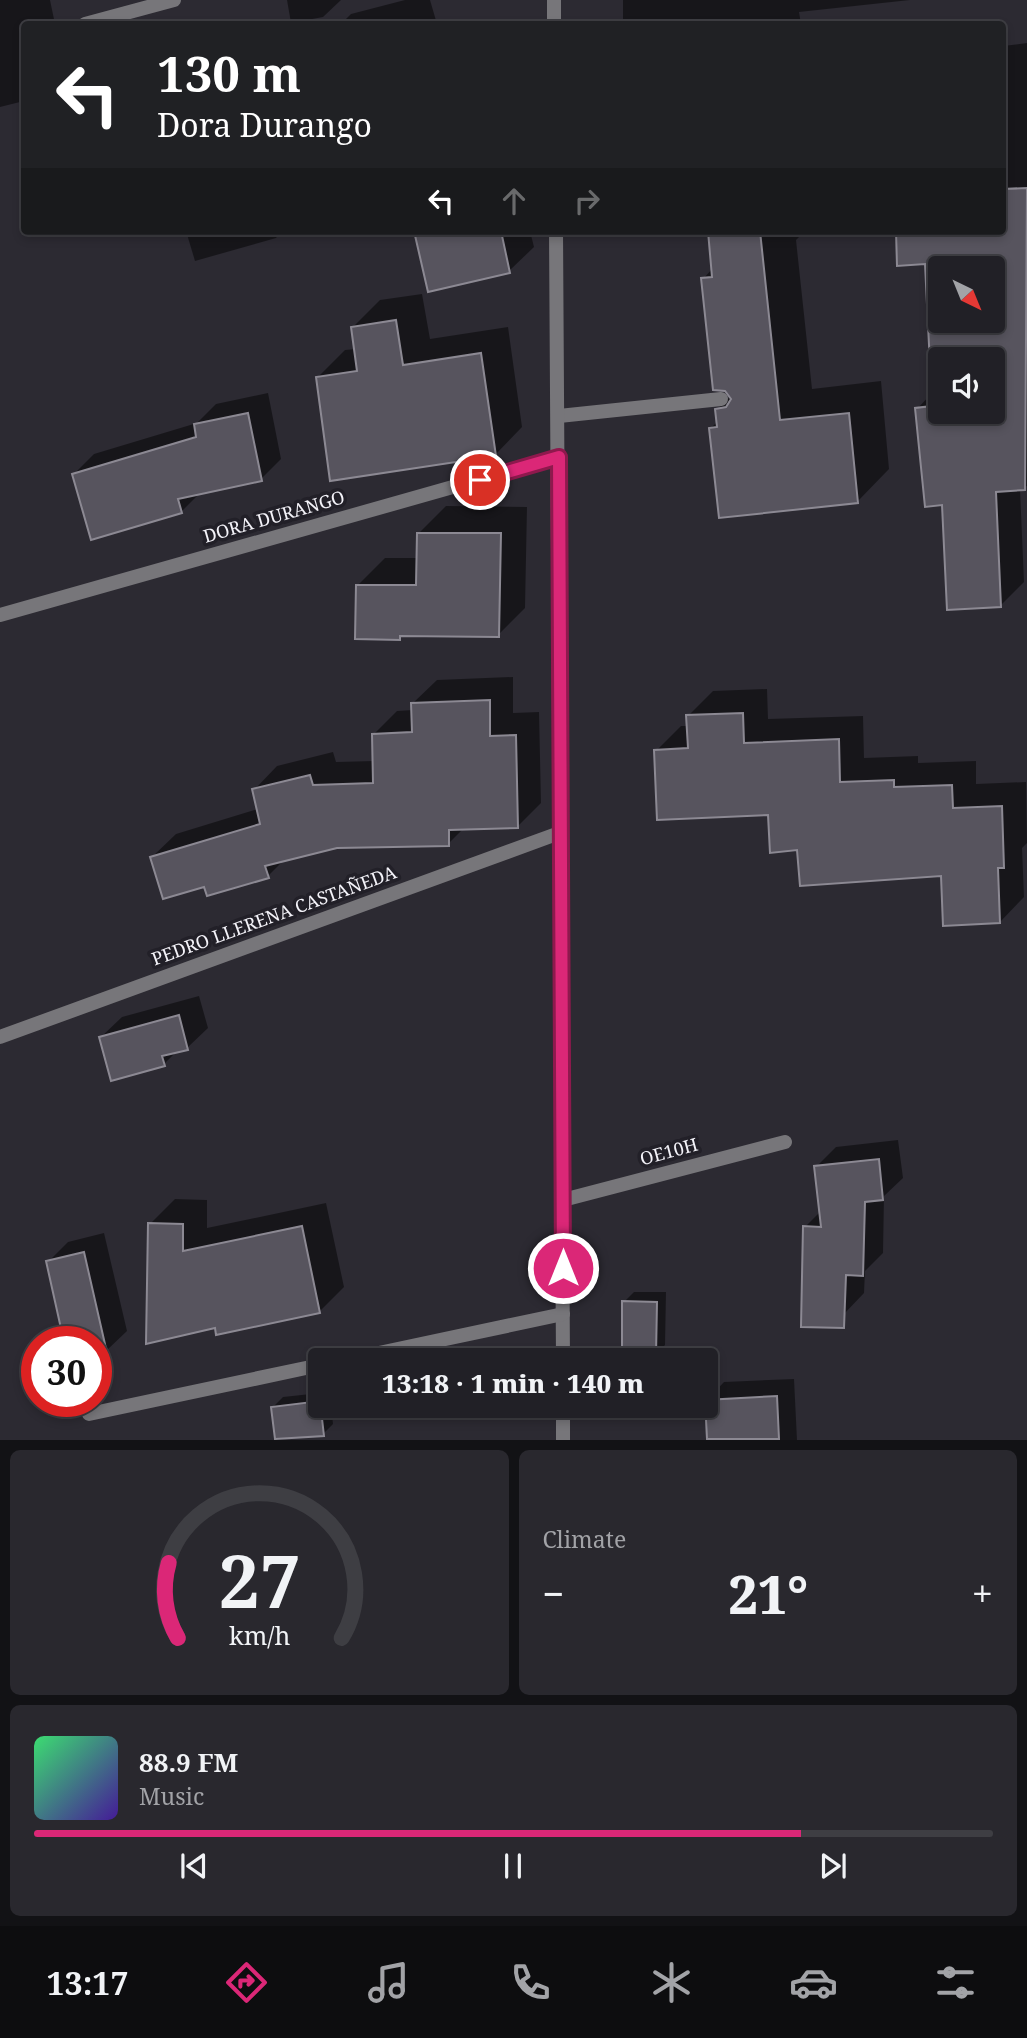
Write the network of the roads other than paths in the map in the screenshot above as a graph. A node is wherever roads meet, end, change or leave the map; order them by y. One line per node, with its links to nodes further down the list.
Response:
1 (174, 0): 3 (street)
2 (554, 0): 4 (street)
3 (96, 21)
4 (554, 21)
5 (556, 235): 7 (street)
6 (721, 399): 7 (street)
7 (559, 416): 8 (street)
8 (559, 457): 9 (street, DORA DURANGO); 10 (street)
9 (0, 615)
10 (562, 832): 11 (street, PEDRO LLERENA CASTAÑEDA); 13 (street)
11 (0, 1037)
12 (785, 1142): 13 (street, OE10H)
13 (563, 1200): 14 (street)
14 (563, 1314): 15 (street); 16 (street)
15 (403, 1348)
16 (563, 1348)
17 (308, 1368): 18 (street)
18 (112, 1409)
19 (563, 1418): 20 (street)
20 (563, 1440)

